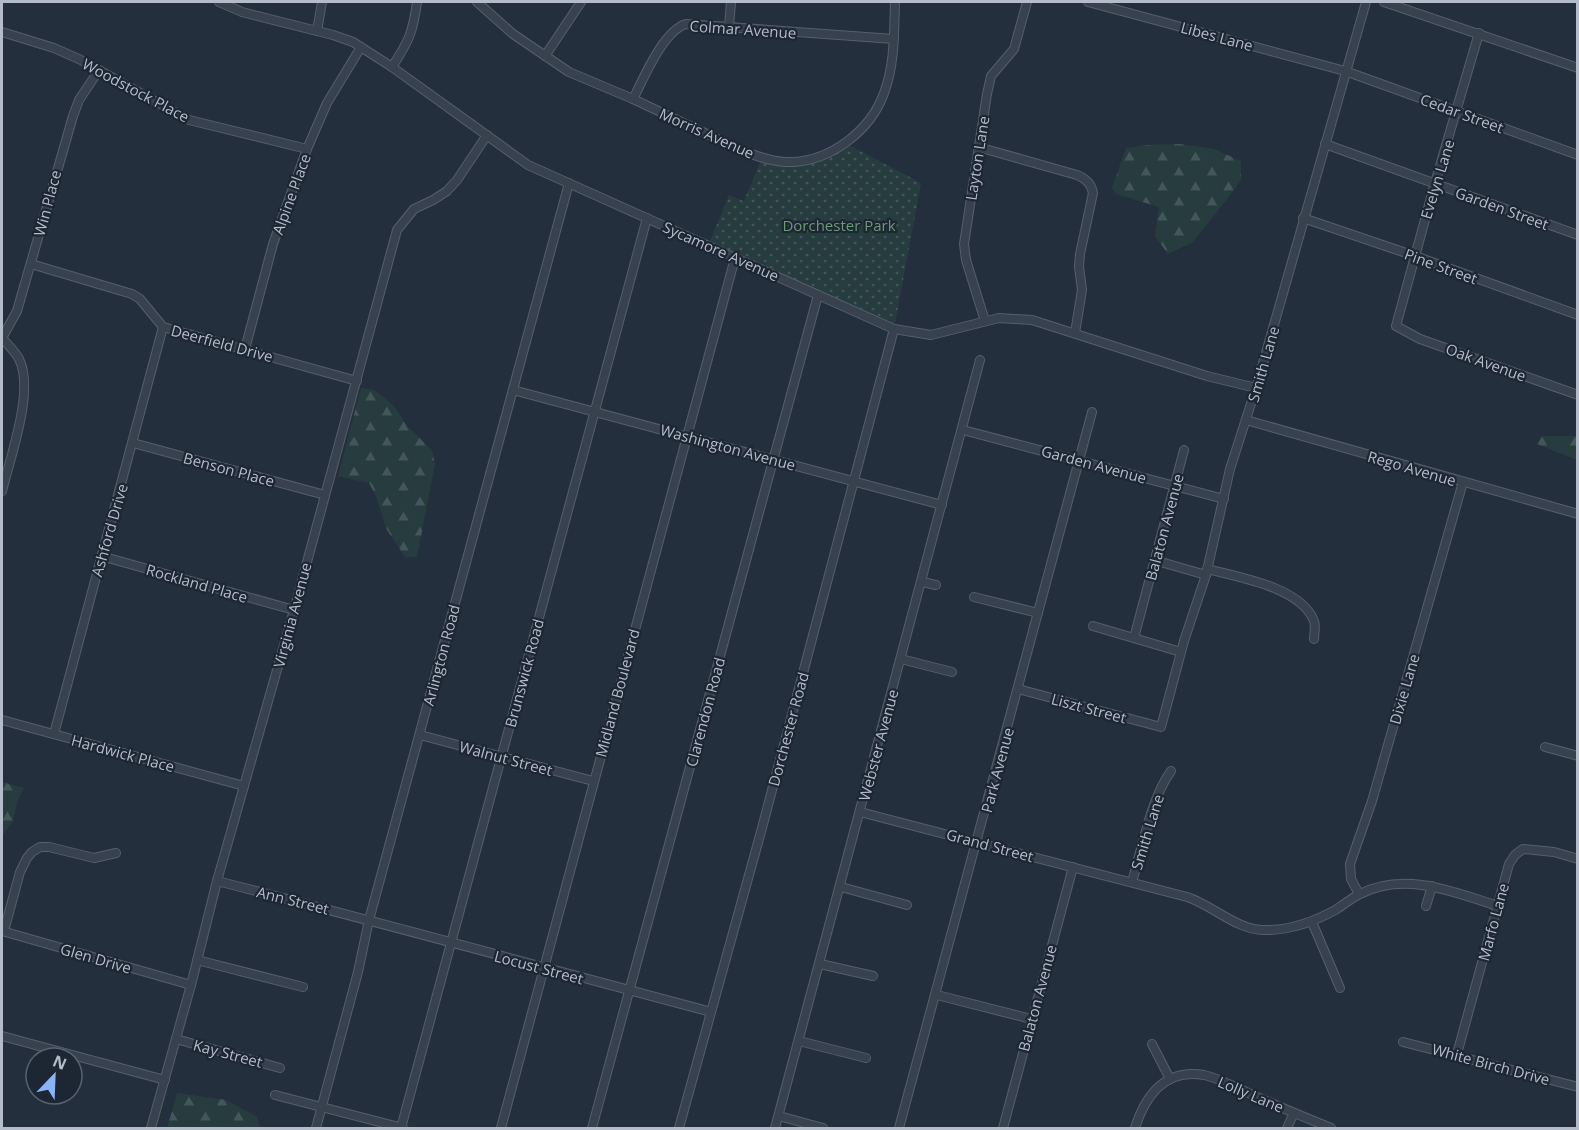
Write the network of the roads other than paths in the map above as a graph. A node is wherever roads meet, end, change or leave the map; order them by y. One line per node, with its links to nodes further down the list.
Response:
1 (219, 2): 13 (street, Sycamore Avenue)
2 (322, 2): 13 (street)
3 (417, 2): 19 (street)
4 (477, 2): 18 (street, Morris Avenue)
5 (581, 2): 18 (street)
6 (730, 2): 12 (street)
7 (895, 2): 16 (street, Morris Avenue)
8 (1027, 2): 27 (street, Layton Lane)
9 (1088, 2): 22 (street, Libes Lane)
10 (1366, 2): 22 (street, Smith Lane)
11 (1384, 2): 15 (street)
12 (729, 27): 16 (street, Colmar Avenue); 23 (street, Colmar Avenue)
13 (317, 31): 17 (street, Sycamore Avenue)
14 (2, 32): 21 (street, Woodstock Place)
15 (1479, 33): 20 (street); 24 (street, Evelyn Lane)
16 (894, 39): 23 (street, Morris Avenue)
17 (361, 47): 19 (street, Sycamore Avenue); 28 (street, Alpine Place)
18 (545, 56): 23 (street, Morris Avenue)
19 (392, 67): 25 (street, Sycamore Avenue)
20 (1578, 68)
21 (99, 70): 28 (street, Woodstock Place); 37 (street, Win Place)
22 (1345, 71): 24 (street, Cedar Street); 26 (street, Smith Lane)
23 (633, 99)
24 (1458, 111): 29 (street, Cedar Street); 31 (street, Evelyn Lane)
25 (487, 135): 30 (street, Sycamore Avenue); 48 (street, Virginia Avenue)
26 (1325, 144): 31 (street, Garden Street); 33 (street, Smith Lane)
27 (978, 147): 40 (street, Layton Lane); 44 (street)
28 (307, 149): 46 (street, Alpine Place)
29 (1578, 155)
30 (569, 183): 32 (street, Sycamore Avenue); 50 (street, Arlington Road)
31 (1435, 183): 34 (street, Garden Street); 35 (street, Evelyn Lane)
32 (647, 218): 36 (street, Sycamore Avenue); 52 (street, Brunswick Road)
33 (1303, 218): 35 (street, Pine Street); 49 (street, Smith Lane)
34 (1578, 235)
35 (1414, 256): 39 (street, Pine Street); 41 (street, Evelyn Lane)
36 (735, 258): 38 (street, Sycamore Avenue); 56 (street, Midland Boulevard)
37 (31, 264): 42 (street, Deerfield Drive); 45 (street, Win Place)
38 (818, 295): 43 (street, Sycamore Avenue); 60 (street, Clarendon Road)
39 (1578, 315)
40 (985, 321): 43 (street, Sycamore Avenue); 44 (street, Sycamore Avenue)
41 (1396, 326): 51 (street, Oak Avenue)
42 (163, 327): 46 (street, Deerfield Drive); 57 (street, Ashford Drive)
43 (894, 329): 61 (street, Dorchester Road)
44 (1075, 333): 49 (street, Sycamore Avenue)
45 (2, 338): 64 (street)
46 (245, 349): 48 (street, Deerfield Drive)
47 (980, 360): 55 (street, Webster Avenue)
48 (357, 381): 65 (street, Virginia Avenue)
49 (1256, 388): 54 (street, Smith Lane)
50 (513, 390): 52 (street, Washington Avenue); 87 (street, Arlington Road)
51 (1578, 395)
52 (595, 412): 56 (street, Washington Avenue); 90 (street, Brunswick Road)
53 (1092, 412): 59 (street, Park Avenue)
54 (1246, 420): 62 (street, Rego Avenue); 66 (street, Smith Lane)
55 (963, 430): 59 (street, Garden Avenue); 67 (street, Webster Avenue)
56 (687, 436): 60 (street, Washington Avenue); 92 (street, Midland Boulevard)
57 (133, 443): 65 (street, Benson Place); 69 (street, Ashford Drive)
58 (1184, 450): 63 (street, Balaton Avenue)
59 (1079, 459): 63 (street, Garden Avenue); 76 (street, Park Avenue)
60 (774, 460): 61 (street, Washington Avenue); 119 (street, Clarendon Road)
61 (855, 482): 67 (street, Washington Avenue); 121 (street, Dorchester Road)
62 (1463, 482): 68 (street, Rego Avenue); 104 (street, Dixie Lane)
63 (1175, 486): 66 (street, Garden Avenue); 70 (street, Balaton Avenue)
64 (2, 491)
65 (325, 495): 75 (street, Virginia Avenue)
66 (1224, 499): 71 (street, Smith Lane)
67 (942, 505): 72 (street, Webster Avenue)
68 (1578, 514)
69 (101, 556): 75 (street, Rockland Place); 86 (street, Ashford Drive)
70 (1154, 560): 71 (street); 78 (street, Balaton Avenue)
71 (1207, 572): 79 (street); 80 (street, Smith Lane)
72 (922, 582): 73 (street); 81 (street, Webster Avenue)
73 (936, 585)
74 (974, 597): 76 (street)
75 (294, 610): 93 (street, Virginia Avenue)
76 (1038, 613): 83 (street, Park Avenue)
77 (1093, 626): 78 (street)
78 (1134, 638): 80 (street)
79 (1314, 639)
80 (1181, 652): 85 (street, Smith Lane)
81 (901, 659): 82 (street); 94 (street, Webster Avenue)
82 (952, 672)
83 (1018, 689): 85 (street, Liszt Street); 95 (street, Park Avenue)
84 (2, 720): 86 (street, Hardwick Place)
85 (1161, 727)
86 (54, 734): 93 (street, Hardwick Place)
87 (420, 735): 90 (street, Walnut Street); 108 (street, Arlington Road)
88 (1545, 747): 89 (street)
89 (1578, 756)
90 (501, 757): 92 (street, Walnut Street); 111 (street, Brunswick Road)
91 (1171, 771): 101 (street, Smith Lane)
92 (593, 781): 114 (street, Midland Boulevard)
93 (244, 786): 100 (street, Virginia Avenue)
94 (860, 812): 95 (street, Grand Street); 103 (street, Webster Avenue)
95 (978, 841): 98 (street, Grand Street); 120 (street, Park Avenue)
96 (116, 853): 110 (street)
97 (1578, 859): 107 (street, Marfo Lane)
98 (1073, 867): 99 (street, Grand Street); 122 (street, Balaton Avenue)
99 (1119, 879): 101 (street, Smith Lane)
100 (217, 881): 108 (street, Ann Street); 112 (street, Virginia Avenue)
101 (1132, 882): 109 (street)
102 (1432, 886): 104 (street); 106 (street); 107 (street)
103 (841, 887): 105 (street); 113 (street, Webster Avenue)
104 (1359, 894): 109 (street)
105 (907, 905)
106 (1426, 906)
107 (1498, 906): 128 (street, Marfo Lane)
108 (369, 920): 111 (street, Locust Street); 135 (street, Arlington Road)
109 (1312, 922): 118 (street)
110 (3, 931): 116 (street, Glen Drive)
111 (451, 943): 114 (street, Locust Street); 140 (street, Brunswick Road)
112 (198, 960): 116 (street, Virginia Avenue); 117 (street)
113 (820, 964): 115 (street); 125 (street, Webster Avenue)
114 (544, 968): 119 (street, Locust Street); 141 (street, Midland Boulevard)
115 (873, 976)
116 (191, 985): 124 (street, Virginia Avenue)
117 (303, 987)
118 (1340, 988)
119 (629, 990): 121 (street, Locust Street); 142 (street, Clarendon Road)
120 (937, 995): 122 (street); 146 (street, Park Avenue)
121 (711, 1012): 143 (street, Dorchester Road)
122 (1031, 1019): 147 (street, Balaton Avenue)
123 (2, 1036): 132 (street)
124 (176, 1039): 130 (street, Kay Street); 132 (street, Virginia Avenue)
125 (799, 1041): 129 (street); 137 (street, Webster Avenue)
126 (1403, 1042): 128 (street, White Birch Drive)
127 (1152, 1044): 131 (street)
128 (1457, 1054): 133 (street, White Birch Drive)
129 (866, 1058)
130 (280, 1068)
131 (1170, 1079): 136 (street, Lolly Lane); 148 (street)
132 (165, 1080): 138 (street, Virginia Avenue)
133 (1578, 1087)
134 (274, 1095): 135 (street)
135 (322, 1107): 139 (street, Arlington Road); 140 (street)
136 (1294, 1113): 149 (street); 150 (street, Lolly Lane)
137 (779, 1116): 144 (street, Webster Avenue); 145 (street)
138 (151, 1128)
139 (316, 1128)
140 (402, 1128)
141 (501, 1128)
142 (592, 1128)
143 (679, 1128)
144 (775, 1128)
145 (823, 1128)
146 (900, 1128)
147 (1003, 1128)
148 (1135, 1128)
149 (1287, 1128)
150 (1331, 1128)

